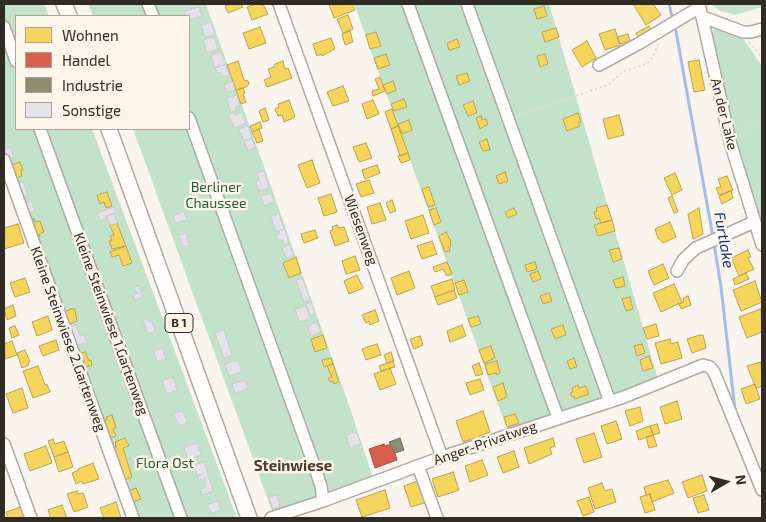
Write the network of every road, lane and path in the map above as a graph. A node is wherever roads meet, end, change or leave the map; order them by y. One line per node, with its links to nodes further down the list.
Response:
1 (279, 4): 25 (street, Wiesenweg)
2 (408, 4): 23 (street)
3 (467, 4): 13 (street)
4 (700, 9): 7 (street); 11 (street); 17 (street, An der Lake)
5 (4, 27): 9 (street)
6 (762, 29): 7 (street)
7 (742, 32): 10 (path)
8 (660, 39): 13 (path)
9 (15, 58)
10 (762, 58)
11 (599, 64)
12 (762, 117): 17 (path)
13 (509, 118): 22 (street)
14 (190, 121): 28 (street)
15 (40, 130): 31 (street, Kleine Steinwiese 1.Gartenweg)
16 (109, 130): 32 (main road, B 1)
17 (731, 142): 19 (street, An der Lake)
18 (4, 160): 30 (street, Kleine Steinwiese 2.Gartenweg)
19 (754, 222): 20 (street, An der Lake); 21 (street)
20 (762, 245)
21 (676, 271)
22 (610, 402): 23 (street, Anger-Privatweg); 27 (street, Anger-Privatweg)
23 (558, 418): 25 (street, Anger-Privatweg)
24 (4, 444): 29 (street)
25 (442, 457): 26 (street, Anger-Privatweg)
26 (418, 466): 28 (street, Anger-Privatweg); 34 (street)
27 (762, 490)
28 (323, 501): 33 (street, Anger-Privatweg)
29 (31, 518)
30 (133, 518)
31 (181, 518)
32 (249, 518)
33 (271, 518)
34 (437, 518)

